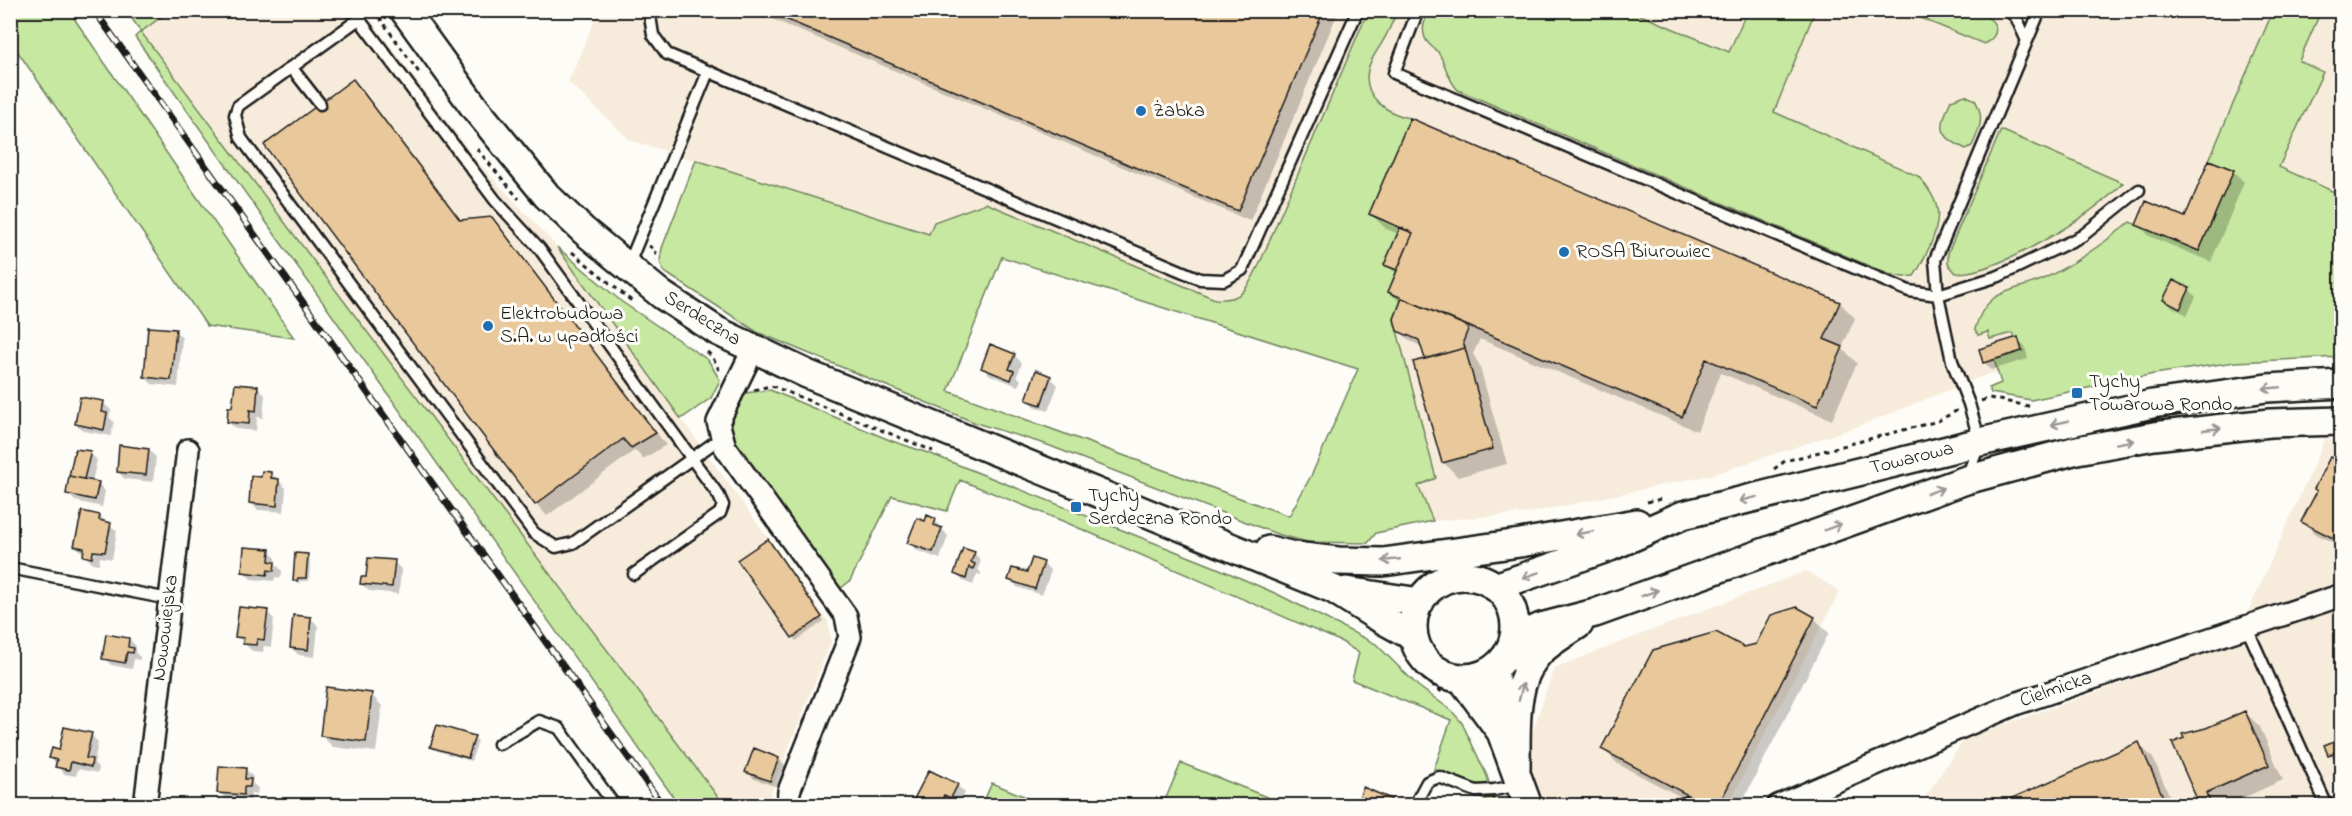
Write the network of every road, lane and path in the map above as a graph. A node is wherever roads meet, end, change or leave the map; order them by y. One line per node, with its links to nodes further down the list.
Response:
1 (404, 10): 14 (street, Serdeczna)
2 (649, 10): 9 (lane)
3 (1358, 10): 9 (lane)
4 (1418, 10): 15 (lane)
5 (2008, 10): 7 (lane)
6 (2040, 10): 7 (lane)
7 (2027, 41): 15 (lane)
8 (291, 67): 10 (lane); 25 (lane); 25 (lane)
9 (708, 72): 12 (lane)
10 (320, 104)
11 (2139, 190): 15 (lane)
12 (640, 238): 13 (path); 14 (lane)
13 (655, 263)
14 (628, 267): 16 (street, Serdeczna)
15 (1938, 295): 19 (lane)
16 (753, 350): 21 (street, Serdeczna); 30 (street)
17 (2342, 384): 22 (street, Towarowa, one-way to 22)
18 (750, 390): 24 (path)
19 (1970, 404): 22 (lane); 26 (path)
20 (2342, 421): 27 (street, Towarowa, one-way to 20)
21 (722, 436): 25 (lane); 49 (street)
22 (1980, 442): 27 (lane); 29 (street, Towarowa, one-way to 29)
23 (188, 450): 36 (street, Nowowiejska)
24 (940, 454)
25 (691, 458): 32 (lane)
26 (1773, 470)
27 (1966, 480): 38 (street, Towarowa, one-way to 27)
28 (1646, 502): 29 (path)
29 (1676, 506): 30 (street, one-way to 30); 33 (street, Towarowa, one-way to 33)
30 (1199, 535): 34 (street)
31 (10, 568): 36 (lane)
32 (634, 574)
33 (1495, 587): 37 (street); 40 (street)
34 (1333, 589): 37 (street); 41 (street)
35 (2342, 595): 39 (street, Cielmicka)
36 (169, 599): 47 (street, Nowowiejska)
37 (1420, 602): 41 (street)
38 (1595, 613): 40 (street, Towarowa); 46 (street, one-way to 38)
39 (2247, 626): 51 (street, Cielmicka); 52 (lane)
40 (1514, 640): 42 (street)
41 (1409, 646): 43 (street); 43 (path)
42 (1494, 669): 43 (street); 44 (street)
43 (1453, 686): 44 (street)
44 (1502, 732): 46 (street)
45 (499, 744): 48 (lane)
46 (1522, 787): 50 (lane)
47 (145, 806)
48 (615, 806)
49 (788, 806)
50 (1414, 806)
51 (1778, 806)
52 (2327, 806)

